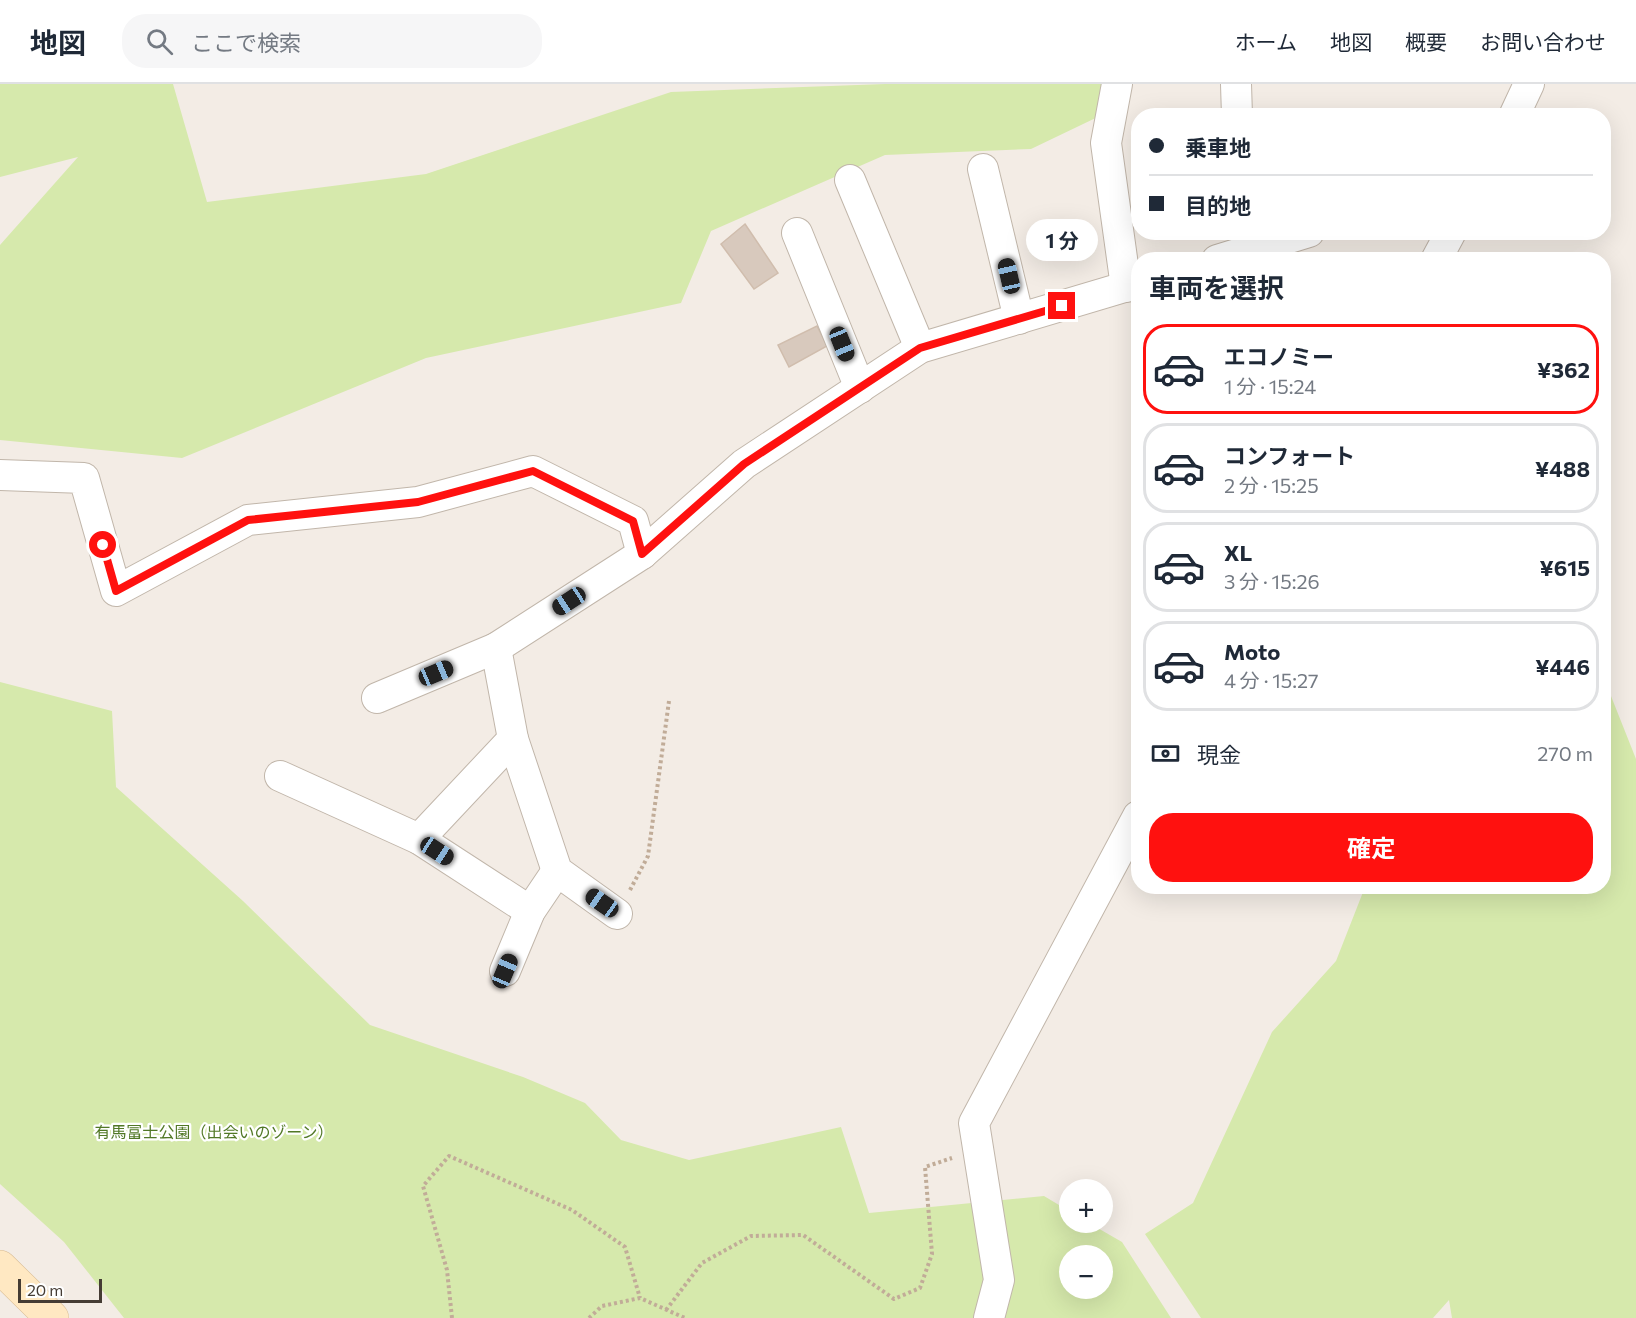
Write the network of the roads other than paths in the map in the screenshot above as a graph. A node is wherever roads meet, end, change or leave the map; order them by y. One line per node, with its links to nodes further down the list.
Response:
1 (1117, 84): 11 (street)
2 (1236, 84): 4 (street)
3 (1522, 99): 5 (street)
4 (1237, 108)
5 (1507, 108)
6 (983, 169): 13 (street)
7 (850, 180): 14 (street)
8 (797, 233): 15 (street)
9 (1272, 240): 10 (street)
10 (1235, 248)
11 (1131, 279)
12 (1131, 285): 13 (street)
13 (1019, 319): 14 (street)
14 (920, 348): 15 (street)
15 (860, 388): 17 (street)
16 (0, 476): 17 (street)
17 (642, 554): 18 (street)
18 (496, 648): 19 (street); 20 (street)
19 (377, 698)
20 (513, 739): 23 (street); 24 (street)
21 (280, 776): 23 (street)
22 (1131, 829): 30 (street)
23 (419, 839): 25 (street)
24 (557, 871): 25 (street); 26 (street)
25 (530, 911): 27 (street)
26 (617, 914)
27 (505, 971)
28 (0, 1267): 29 (main road)
29 (52, 1318)
30 (989, 1318)

